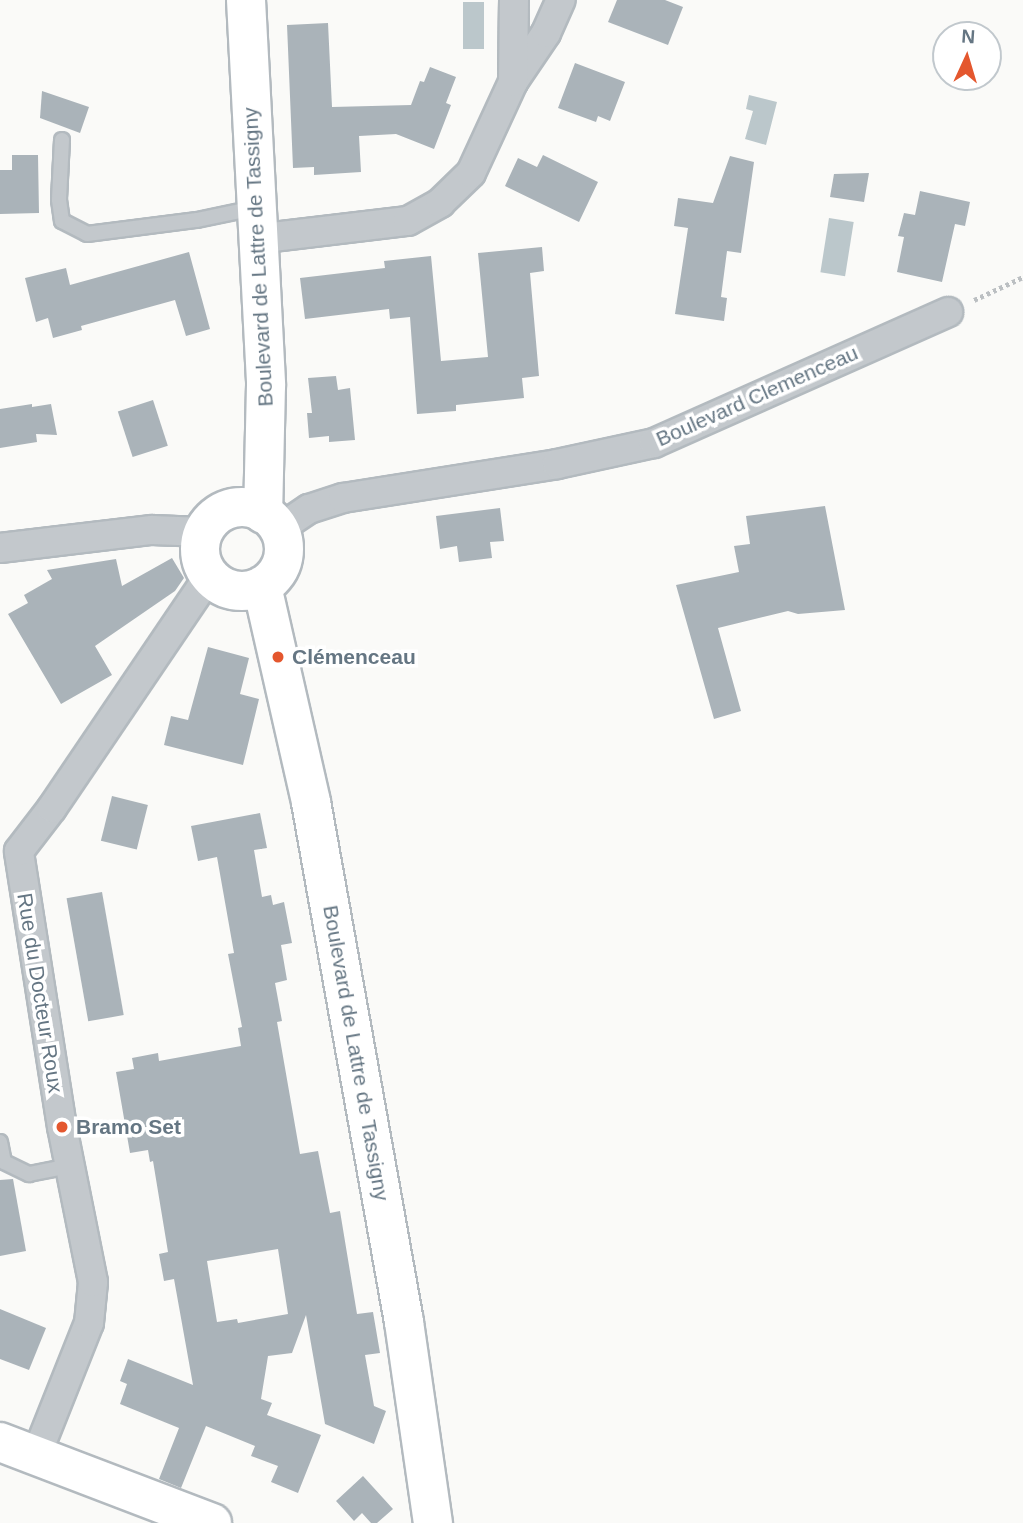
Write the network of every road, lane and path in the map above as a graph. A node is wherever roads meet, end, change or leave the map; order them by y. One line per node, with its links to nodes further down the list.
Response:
1 (246, 0): 6 (street, Boulevard de Lattre de Tassigny)
2 (514, 0): 4 (street)
3 (561, 0): 4 (street)
4 (513, 82): 6 (street)
5 (62, 140): 6 (lane)
6 (256, 223): 9 (street, Boulevard de Lattre de Tassigny)
7 (1023, 276): 8 (path)
8 (948, 312): 9 (street, Boulevard Clemenceau)
9 (271, 521): 10 (street); 13 (street)
10 (204, 532): 11 (street); 12 (street)
11 (0, 548)
12 (209, 576): 13 (street); 14 (street, Rue du Docteur Roux)
13 (262, 586): 20 (street, Boulevard de Lattre de Tassigny)
14 (9, 852): 16 (street, Rue du Docteur Roux)
15 (0, 1143): 16 (lane)
16 (70, 1166): 18 (street, Rue du Docteur Roux)
17 (0, 1442): 18 (street)
18 (36, 1456): 19 (street)
19 (212, 1523)
20 (433, 1523)

